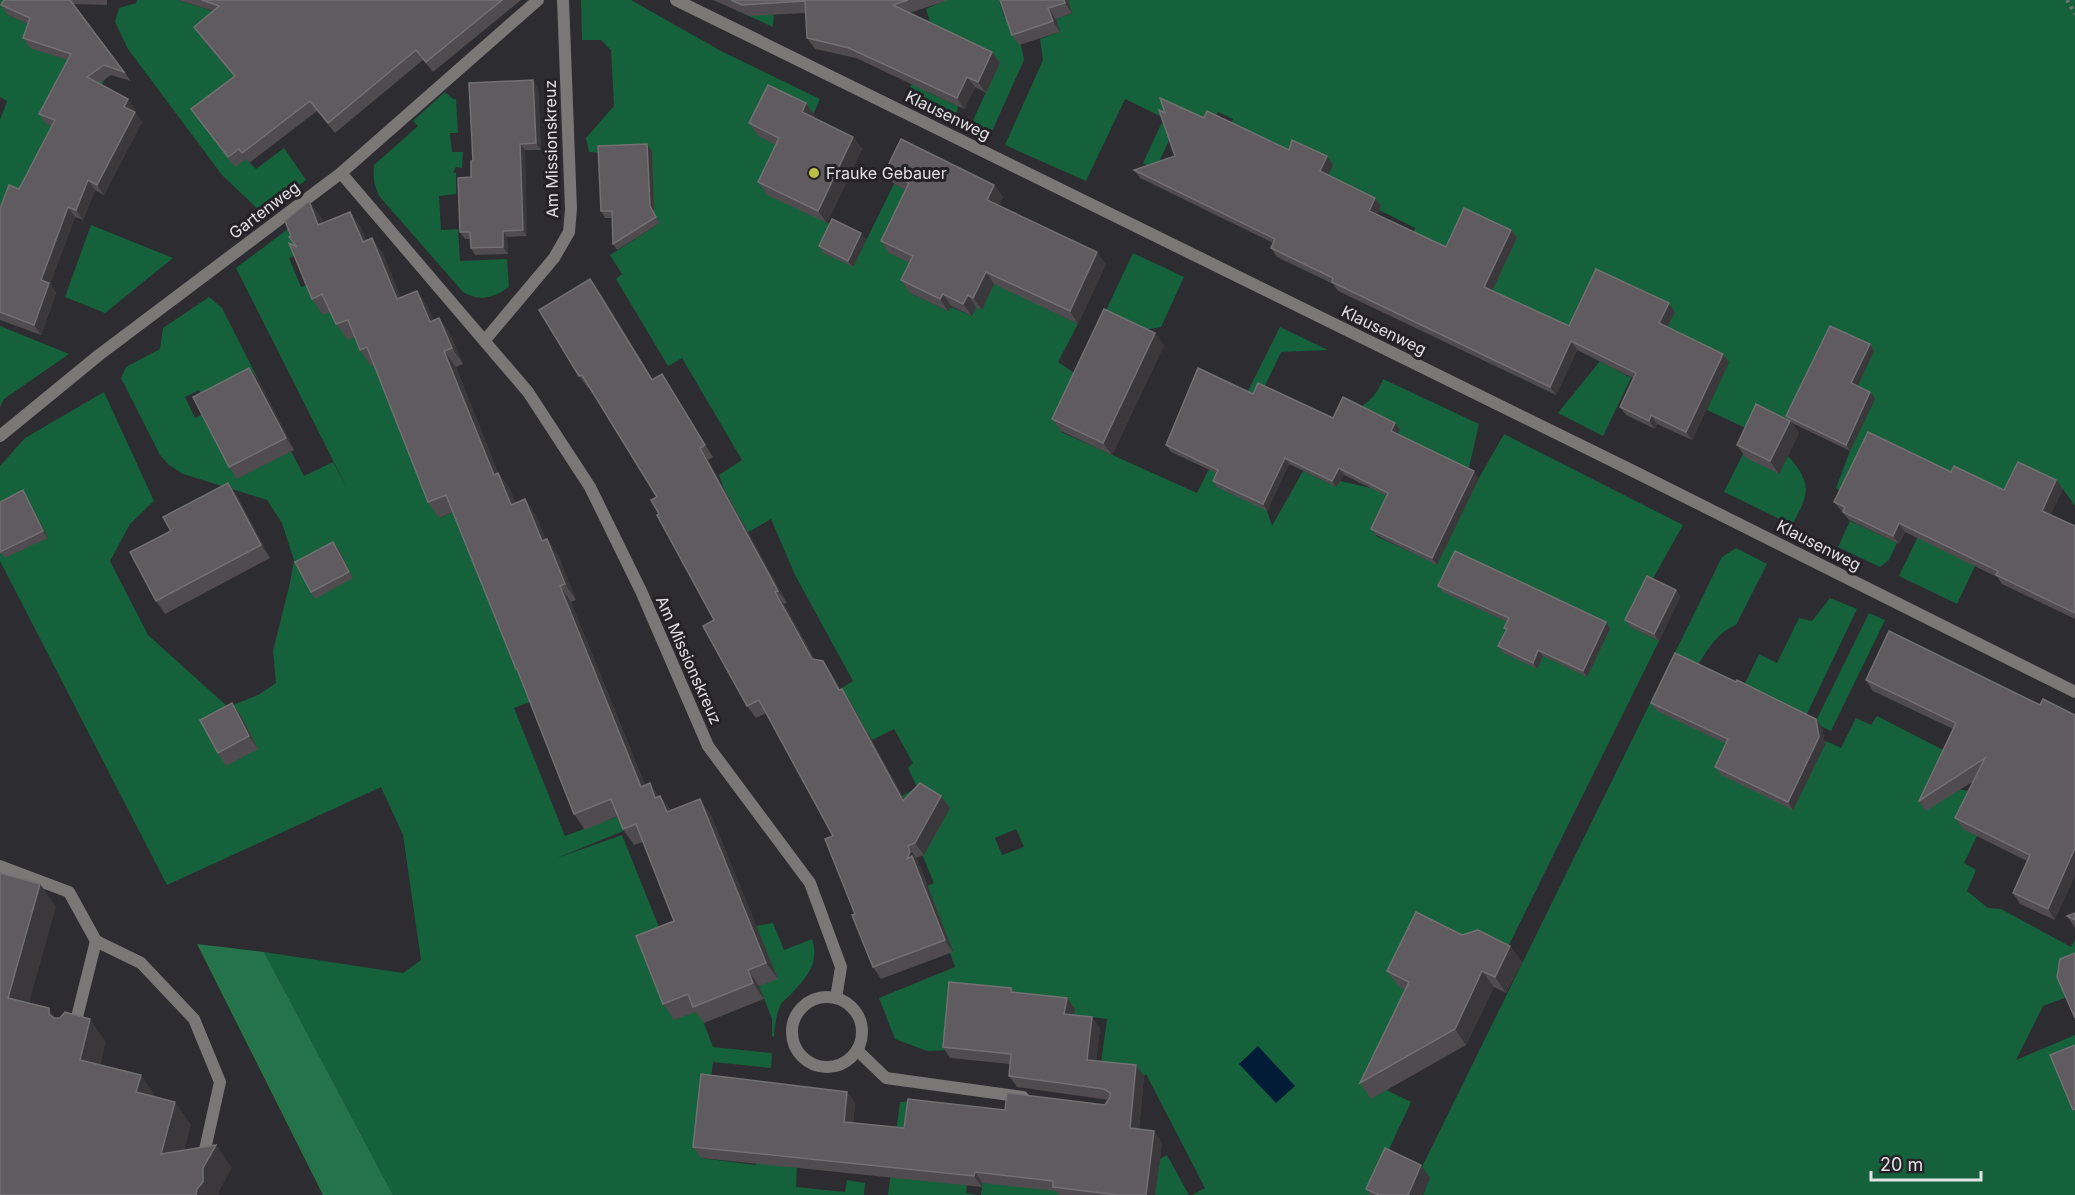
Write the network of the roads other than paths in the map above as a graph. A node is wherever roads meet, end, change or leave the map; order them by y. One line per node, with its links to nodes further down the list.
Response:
1 (538, 0): 4 (street, Gartenweg)
2 (563, 0): 5 (street, Am Missionskreuz)
3 (676, 0): 7 (street, Klausenweg)
4 (341, 172): 5 (street, Am Missionskreuz); 6 (street, Gartenweg)
5 (485, 340): 10 (street, Am Missionskreuz)
6 (0, 436)
7 (2075, 692)
8 (0, 866): 9 (street)
9 (96, 941): 11 (street); 14 (street)
10 (836, 998): 12 (street); 12 (street)
11 (73, 1034)
12 (857, 1050): 13 (street)
13 (1039, 1099)
14 (202, 1166)

